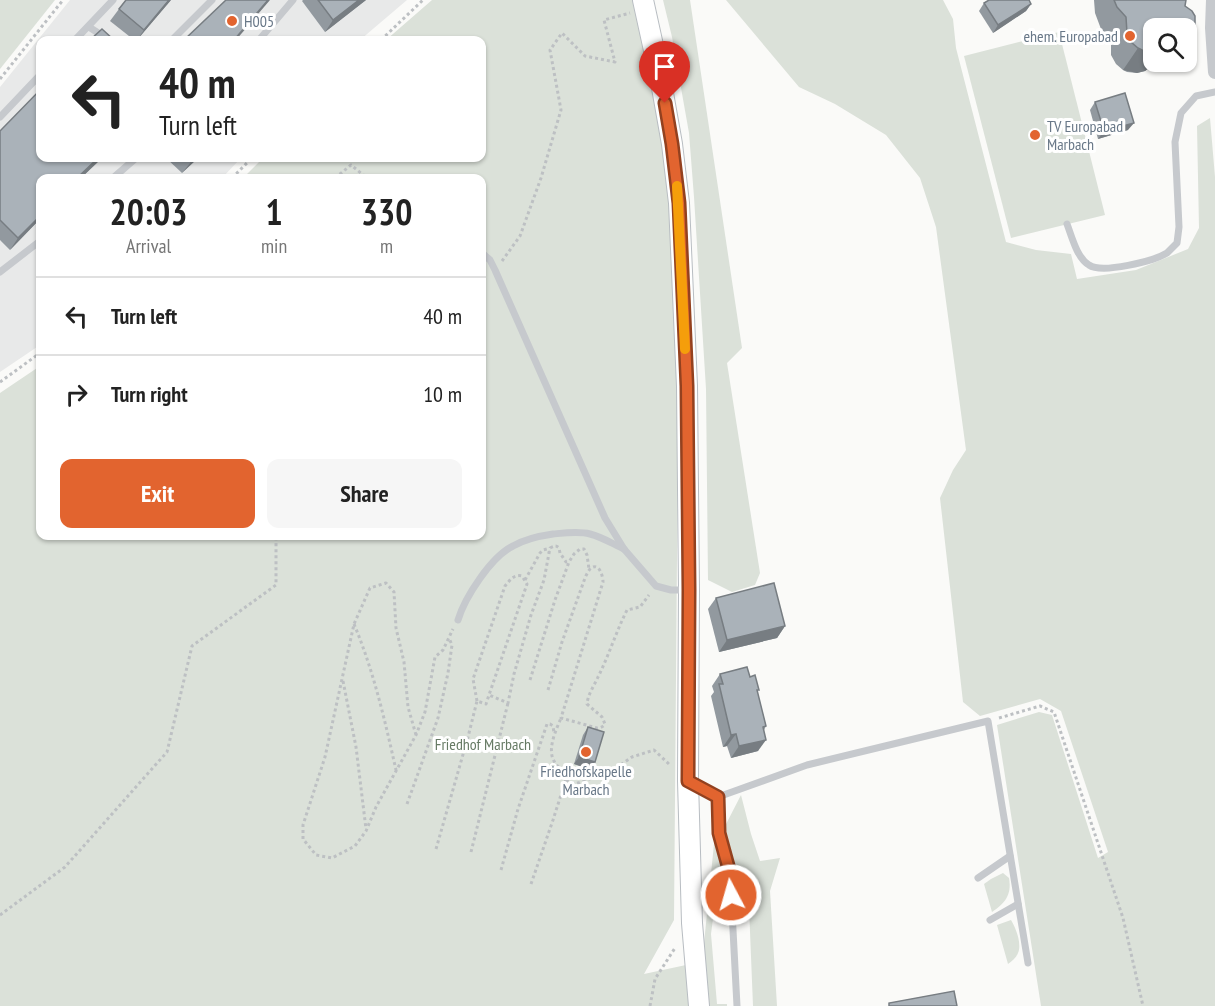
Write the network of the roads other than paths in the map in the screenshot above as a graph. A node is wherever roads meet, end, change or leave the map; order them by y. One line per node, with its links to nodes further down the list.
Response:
1 (113, 0): 6 (lane)
2 (212, 0): 9 (lane)
3 (293, 0): 10 (lane)
4 (1213, 0): 11 (street)
5 (644, 4): 23 (main road)
6 (89, 27): 7 (lane); 8 (lane)
7 (79, 36)
8 (103, 36)
9 (176, 36)
10 (262, 36)
11 (1215, 65): 12 (street)
12 (1215, 72)
13 (36, 79): 15 (lane)
14 (1215, 92): 18 (lane)
15 (0, 117)
16 (131, 162): 17 (lane)
17 (117, 174)
18 (1067, 224)
19 (36, 244): 21 (lane)
20 (486, 256): 22 (lane)
21 (0, 271)
22 (624, 549): 23 (lane); 24 (lane)
23 (689, 590): 25 (main road)
24 (458, 620)
25 (688, 781): 26 (lane); 32 (main road)
26 (718, 797): 27 (lane); 33 (lane)
27 (1010, 856): 28 (lane); 29 (lane)
28 (978, 878)
29 (1018, 904): 30 (lane); 31 (lane)
30 (990, 920)
31 (1028, 963)
32 (699, 1006)
33 (737, 1006)

